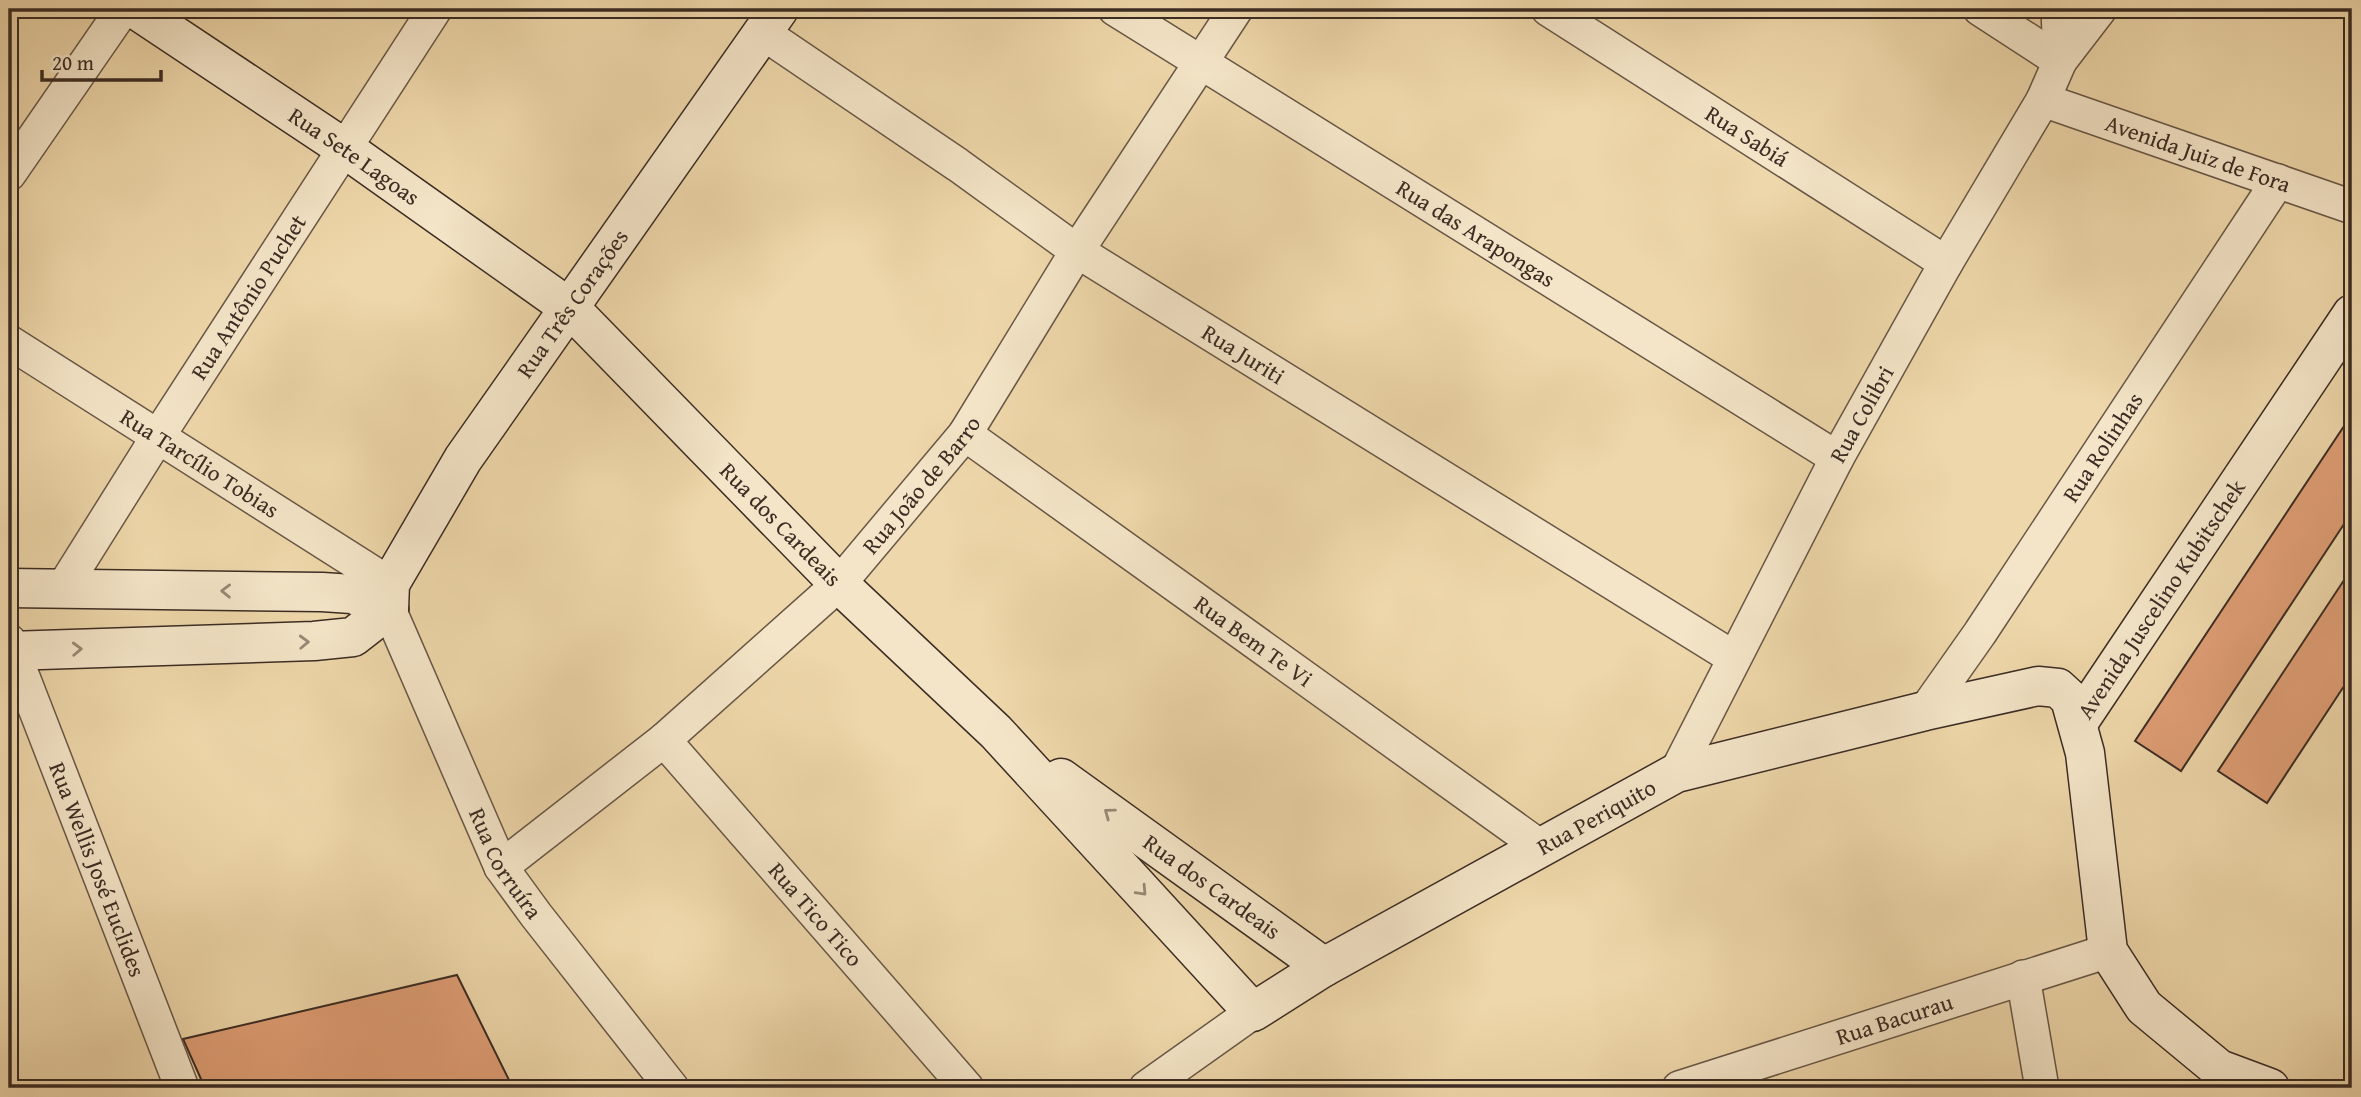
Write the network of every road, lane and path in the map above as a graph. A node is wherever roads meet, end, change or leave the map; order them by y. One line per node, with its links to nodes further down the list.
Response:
1 (123, 9): 15 (street)
2 (135, 9): 14 (street, Rua Sete Lagoas)
3 (435, 9): 14 (street, Rua Antônio Puchet)
4 (1115, 9): 12 (street, Rua das Arapongas)
5 (1236, 9): 12 (street, Rua João de Barro)
6 (1548, 9): 19 (street, Rua Sabiá)
7 (1980, 9): 11 (street)
8 (2058, 9): 11 (street)
9 (2100, 9): 11 (street)
10 (771, 21): 18 (street, Rua Juriti); 20 (street, Rua Três Corações)
11 (2060, 61): 13 (street, Rua Colibri)
12 (1202, 64): 18 (street, Rua João de Barro); 25 (street, Rua das Arapongas)
13 (2043, 100): 16 (street, Avenida Juiz de Fora); 19 (street, Rua Colibri)
14 (344, 148): 20 (street, Rua Sete Lagoas); 24 (street, Rua Antônio Puchet)
15 (9, 174)
16 (2278, 181): 17 (street, Avenida Juiz de Fora); 32 (street, Rua Rolinhas)
17 (2352, 207)
18 (1077, 251): 23 (street, Rua João de Barro); 31 (street, Rua Juriti)
19 (1946, 263): 25 (street, Rua Colibri)
20 (570, 309): 26 (street, Rua dos Cardeais); 29 (street, Rua Três Corações)
21 (2352, 314): 33 (street, Avenida Juscelino Kubitschek)
22 (9, 342): 24 (street, Rua Tarcílio Tobias)
23 (965, 434): 26 (street, Rua João de Barro); 37 (street, Rua Bem Te Vi)
24 (157, 438): 28 (street, Rua Antônio Puchet); 29 (street, Rua Tarcílio Tobias)
25 (1837, 458): 31 (street, Rua Colibri)
26 (839, 584): 34 (street, Rua dos Cardeais); 35 (street, Rua João de Barro)
27 (9, 588): 28 (street)
28 (64, 588): 29 (street, one-way to 28)
29 (390, 596): 30 (street, Rua Três Corações, one-way to 29); 38 (street, Rua Corruíra)
30 (10, 648): 43 (street, Rua Wellis José Euclides)
31 (1734, 658): 36 (street, Rua Colibri)
32 (1925, 710): 33 (street, Rua Periquito); 36 (street, Rua Periquito)
33 (2078, 723): 39 (street, Avenida Juscelino Kubitschek)
34 (996, 732): 40 (street, Rua dos Cardeais, one-way to 34); 42 (street, Rua dos Cardeais, one-way to 42)
35 (664, 740): 38 (street, Rua João de Barro); 45 (street, Rua Tico Tico)
36 (1676, 774): 37 (street, Rua Periquito)
37 (1542, 848): 40 (street, Rua Periquito)
38 (501, 867): 44 (street, Rua Corruíra)
39 (2108, 951): 41 (street, Rua Bacurau); 49 (street, Avenida Juscelino Kubitschek)
40 (1324, 967): 42 (street, Rua Periquito)
41 (2023, 977): 47 (street, Rua Bacurau); 48 (street)
42 (1253, 1012): 46 (street, Rua Periquito)
43 (182, 1088)
44 (672, 1088)
45 (967, 1088)
46 (1146, 1088)
47 (1679, 1088)
48 (2042, 1088)
49 (2270, 1088)

